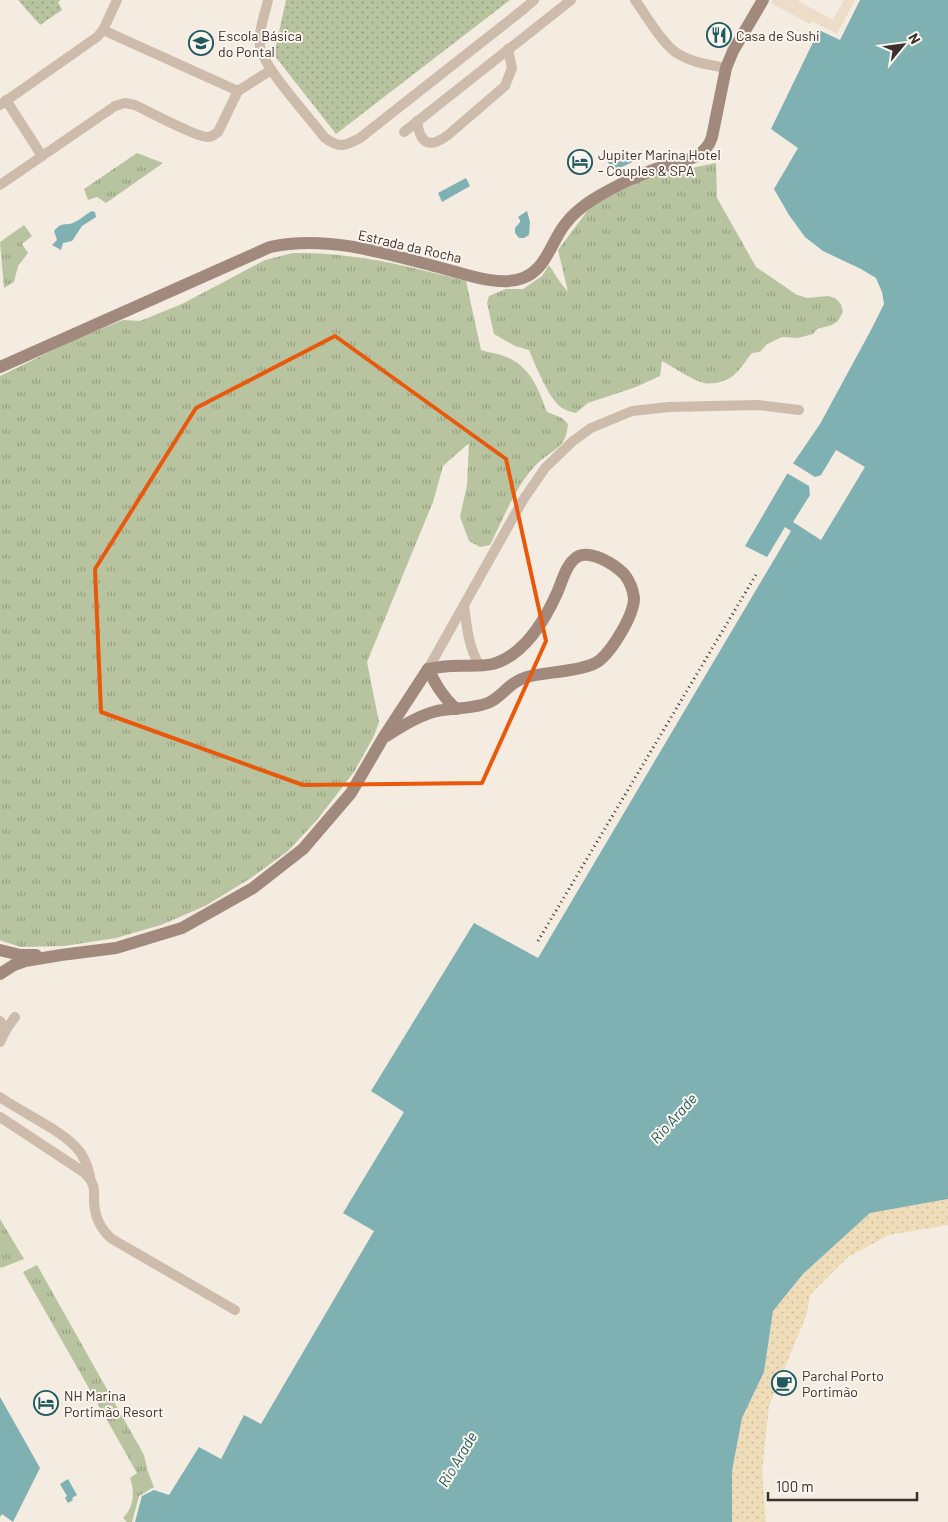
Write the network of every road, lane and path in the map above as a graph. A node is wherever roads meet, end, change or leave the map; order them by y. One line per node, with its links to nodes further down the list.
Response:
1 (117, 0): 7 (street)
2 (268, 0): 10 (street)
3 (534, 0): 10 (street)
4 (571, 0): 8 (street)
5 (635, 0): 9 (street)
6 (764, 0): 9 (street, Estrada da Rocha)
7 (102, 30): 11 (street); 12 (street)
8 (508, 50): 13 (street); 13 (street)
9 (726, 68): 17 (street, Estrada da Rocha)
10 (271, 70): 11 (street)
11 (238, 92): 15 (street)
12 (3, 102): 15 (street)
13 (417, 122): 14 (street)
14 (404, 132)
15 (42, 156): 16 (street)
16 (0, 186)
17 (0, 368)
18 (799, 410): 19 (street)
19 (464, 605): 20 (street); 21 (street)
20 (479, 665): 21 (street); 22 (street)
21 (428, 669): 22 (street); 23 (street)
22 (456, 708): 23 (street)
23 (384, 738): 25 (street)
24 (0, 950): 25 (street)
25 (61, 955): 26 (street)
26 (0, 974)
27 (15, 1017): 29 (street)
28 (0, 1021): 29 (street)
29 (6, 1030): 30 (street)
30 (0, 1042)
31 (0, 1097): 33 (street)
32 (0, 1117): 33 (street)
33 (92, 1182): 34 (street)
34 (234, 1310)

